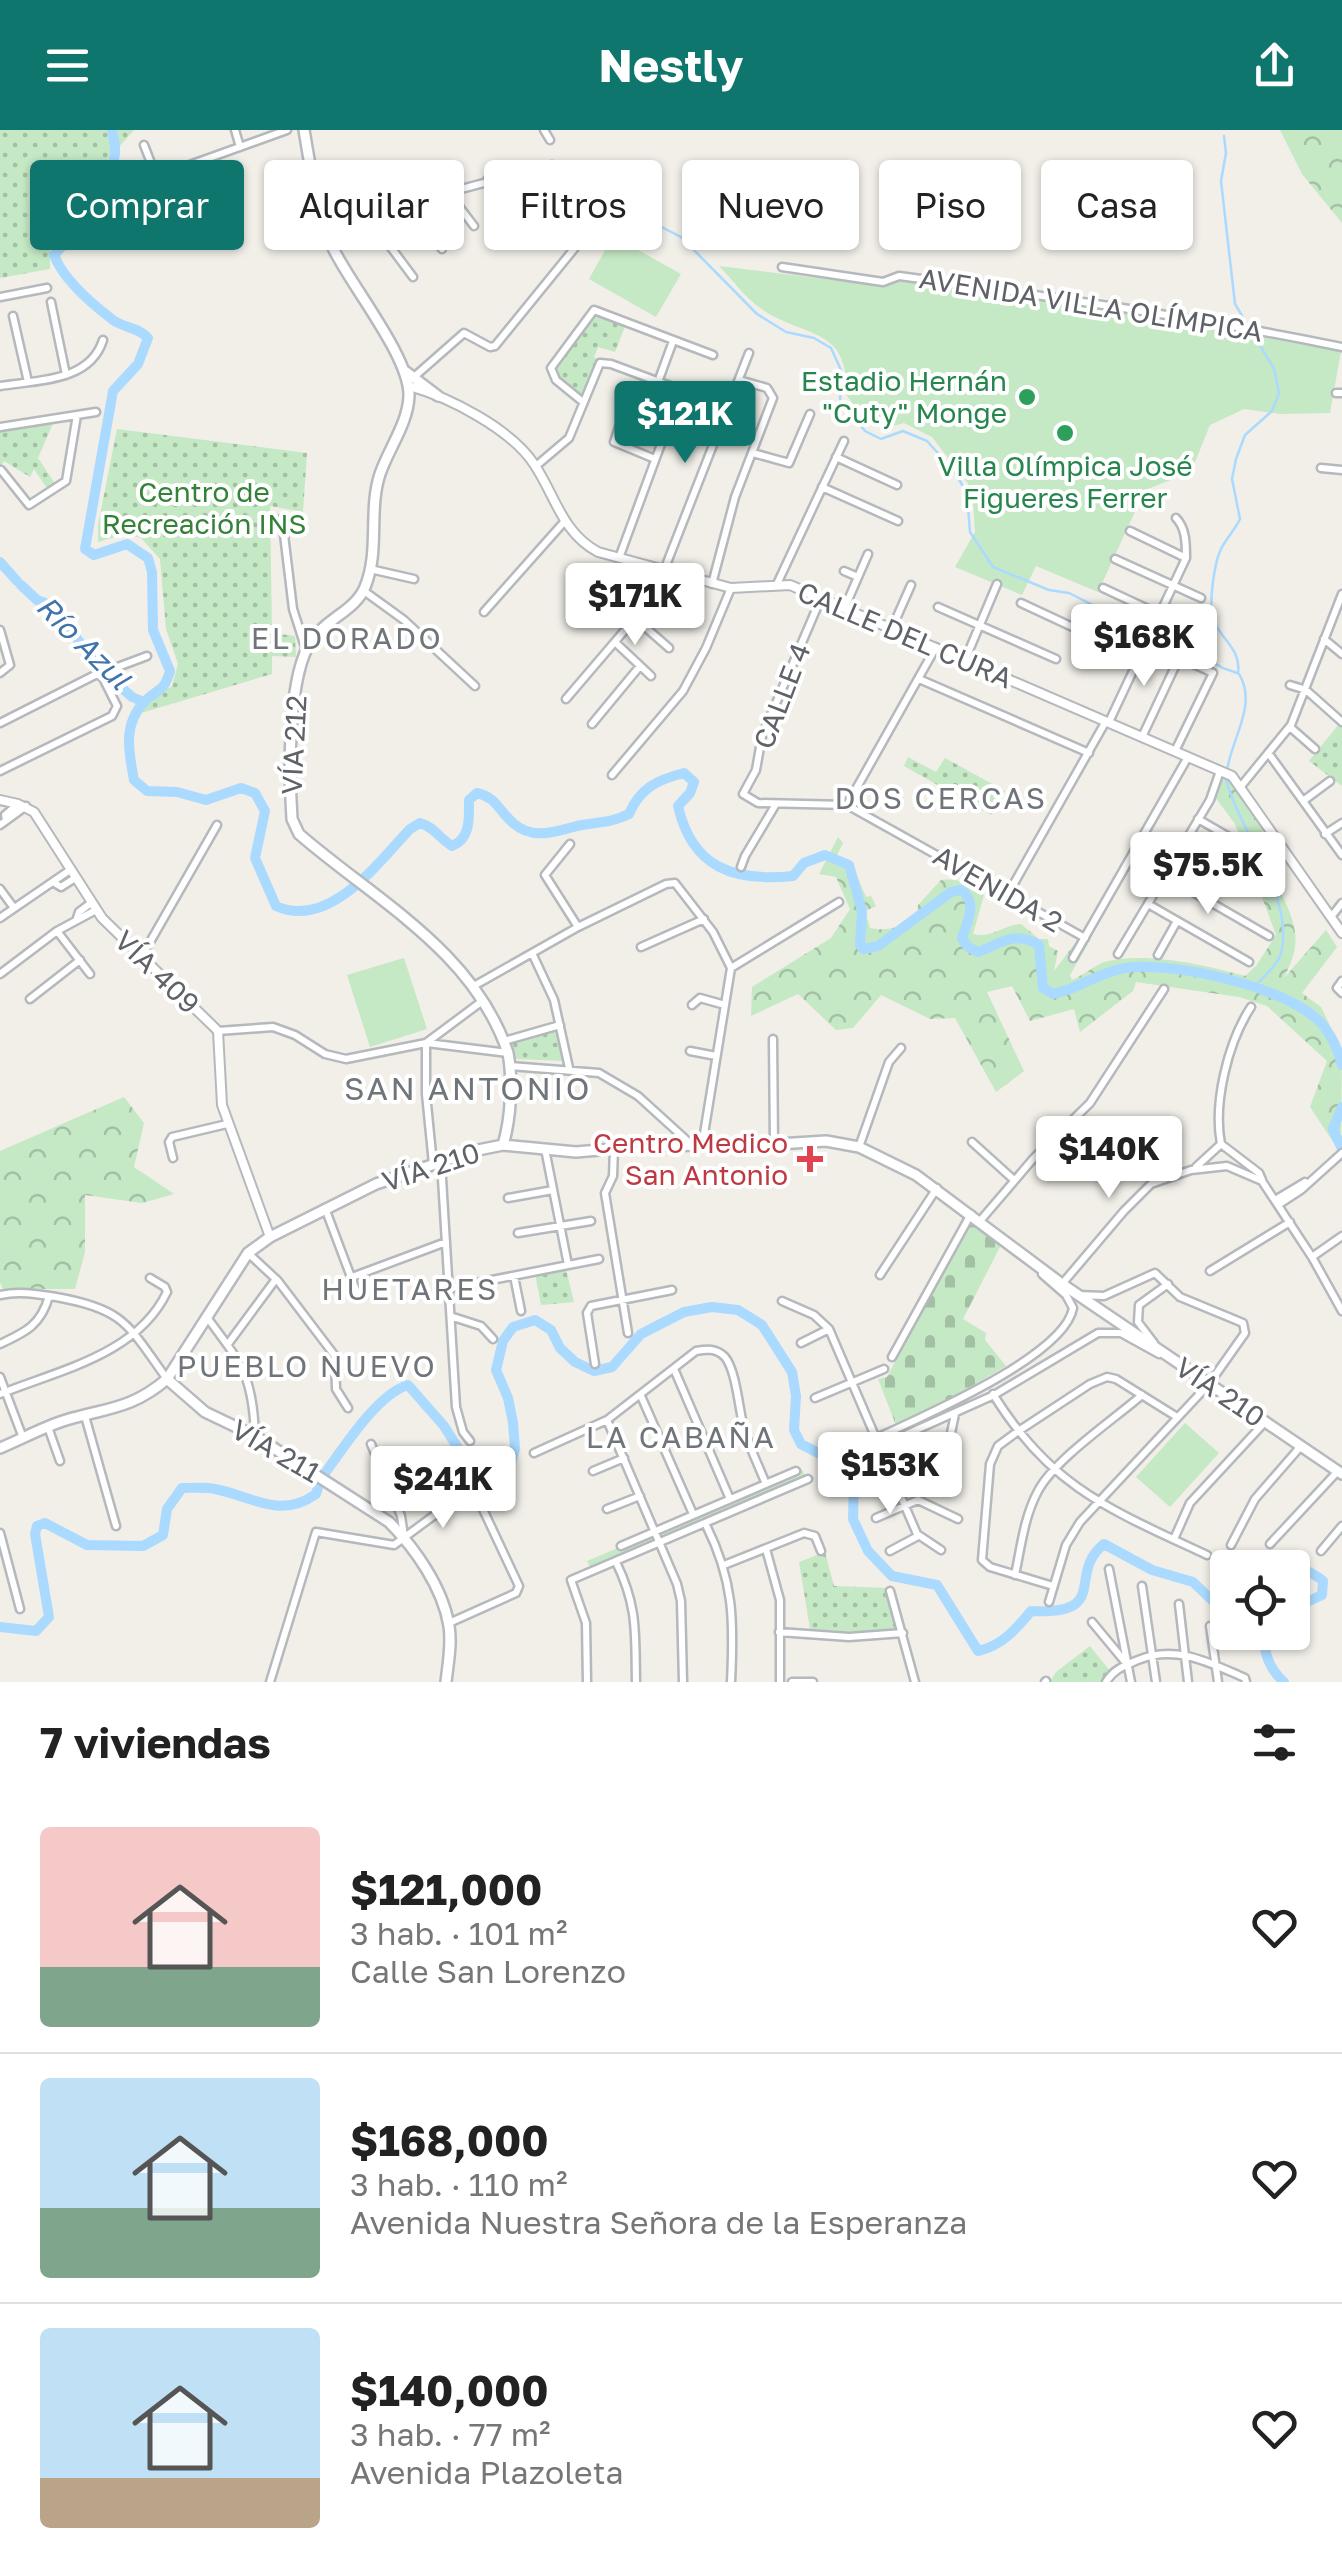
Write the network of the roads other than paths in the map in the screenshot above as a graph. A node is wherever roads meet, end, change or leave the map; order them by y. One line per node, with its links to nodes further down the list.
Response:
1 (235, 130): 7 (street)
2 (287, 130): 5 (street)
3 (304, 130): 11 (main road)
4 (544, 130): 6 (street)
5 (270, 133): 7 (street)
6 (550, 140)
7 (240, 147): 10 (street)
8 (147, 148): 9 (street)
9 (151, 160)
10 (202, 160)
11 (309, 160)
12 (464, 213): 13 (street)
13 (474, 226)
14 (335, 250): 29 (main road)
15 (392, 250): 18 (street)
16 (573, 250): 29 (street)
17 (782, 267): 25 (street, AVENIDA VILLA OLÍMPICA)
18 (413, 278)
19 (47, 288): 20 (street)
20 (0, 297)
21 (50, 302): 28 (street)
22 (14, 316): 31 (street)
23 (103, 340): 28 (street)
24 (673, 341): 27 (street); 32 (street); 39 (street)
25 (1342, 347)
26 (749, 353): 30 (street)
27 (713, 355)
28 (66, 375): 31 (street)
29 (409, 378): 34 (street, CALLE DEL CURA); 36 (main road); 40 (main road)
30 (739, 380): 46 (street); 66 (street)
31 (28, 382): 33 (street)
32 (658, 382): 35 (street); 39 (street)
33 (0, 386)
34 (423, 390): 36 (street, CALLE DEL CURA); 40 (main road)
35 (681, 390): 38 (street); 48 (street)
36 (438, 396): 49 (street, CALLE DEL CURA)
37 (629, 398): 48 (street)
38 (703, 398)
39 (583, 402): 49 (street)
40 (407, 410): 64 (main road)
41 (96, 412): 43 (street)
42 (810, 414): 46 (street)
43 (78, 415): 44 (street); 51 (street)
44 (0, 427)
45 (844, 441): 47 (street)
46 (753, 453): 69 (street)
47 (836, 457): 53 (street); 54 (street)
48 (655, 459): 61 (street)
49 (536, 466): 58 (street, CALLE DEL CURA)
50 (1322, 468): 52 (street)
51 (1, 470)
52 (1342, 470)
53 (897, 485)
54 (822, 487): 57 (street); 70 (street)
55 (282, 518): 97 (street)
56 (1176, 518): 62 (street)
57 (898, 520)
58 (562, 524): 61 (street, CALLE DEL CURA); 84 (street)
59 (1130, 531): 62 (street)
60 (868, 554): 67 (street)
61 (618, 558): 66 (street, CALLE DEL CURA)
62 (1186, 558): 73 (street)
63 (1116, 559): 73 (street)
64 (370, 570): 68 (street); 76 (main road)
65 (844, 571): 67 (street)
66 (665, 572): 69 (street, CALLE DEL CURA); 77 (street)
67 (858, 577): 82 (street)
68 (414, 579)
69 (712, 584): 74 (street, CALLE DEL CURA)
70 (777, 584): 74 (street, CALLE DEL CURA); 78 (street, CALLE DEL CURA)
71 (997, 584): 88 (street)
72 (911, 585): 89 (street)
73 (1174, 586): 79 (street); 85 (street)
74 (731, 588): 126 (street)
75 (1103, 588): 85 (street)
76 (364, 591): 97 (main road, VÍA 212); 110 (street)
77 (654, 596): 86 (street); 87 (street)
78 (822, 598): 82 (street, CALLE DEL CURA); 129 (street, CALLE 4)
79 (1201, 598)
80 (1341, 599): 92 (street)
81 (1022, 603): 100 (street)
82 (845, 607): 89 (street, CALLE DEL CURA)
83 (938, 607): 88 (street)
84 (484, 612)
85 (1160, 615): 91 (street); 94 (street)
86 (636, 619): 93 (street); 96 (street)
87 (680, 622)
88 (980, 624): 102 (street); 103 (street)
89 (892, 628): 95 (street, CALLE DEL CURA)
90 (0, 630): 105 (street)
91 (1208, 637)
92 (1324, 639): 98 (street); 111 (street)
93 (616, 642): 104 (street); 112 (street)
94 (1146, 642): 100 (street); 101 (street)
95 (936, 647): 103 (street, CALLE DEL CURA); 108 (street)
96 (669, 648)
97 (306, 650): 176 (main road, VÍA 212)
98 (1342, 654)
99 (147, 656): 106 (street)
100 (1139, 658): 113 (street)
101 (1179, 658): 118 (street); 120 (street)
102 (1056, 659)
103 (965, 660): 113 (street, CALLE DEL CURA)
104 (640, 666): 107 (street); 116 (street)
105 (0, 673)
106 (103, 673): 115 (street); 124 (street)
107 (651, 676)
108 (918, 679): 121 (street); 134 (street)
109 (1290, 685): 111 (street)
110 (475, 686)
111 (1306, 690): 114 (street); 117 (street)
112 (566, 699)
113 (1107, 722): 118 (street, CALLE DEL CURA); 121 (street)
114 (1342, 722)
115 (0, 723)
116 (592, 724)
117 (1290, 726): 119 (street); 122 (street)
118 (1142, 737): 120 (street, CALLE DEL CURA)
119 (1315, 749)
120 (1175, 751): 123 (street, CALLE DEL CURA)
121 (1088, 752): 149 (street)
122 (1269, 754): 128 (street); 131 (street)
123 (1188, 757): 125 (street, CALLE DEL CURA); 163 (street)
124 (0, 771)
125 (1221, 771): 128 (street, CALLE DEL CURA); 135 (street)
126 (612, 775)
127 (1330, 781): 131 (street)
128 (1242, 785): 155 (street, CALLE DEL CURA)
129 (744, 794): 132 (street, AVENIDA 2)
130 (0, 800): 133 (street)
131 (1302, 801): 139 (street)
132 (776, 804): 134 (street, AVENIDA 2); 144 (street)
133 (22, 805): 136 (street); 145 (street, VÍA 409)
134 (847, 805): 149 (street, AVENIDA 2)
135 (1198, 819): 140 (street); 142 (street)
136 (3, 823)
137 (1342, 823): 139 (street)
138 (217, 825): 168 (street)
139 (1325, 834): 143 (street)
140 (1236, 841)
141 (570, 844): 159 (street)
142 (1181, 848): 146 (street); 148 (street)
143 (1342, 855)
144 (742, 867)
145 (73, 874): 153 (street, VÍA 409); 154 (street)
146 (1164, 876): 152 (street); 162 (street)
147 (0, 888): 154 (street)
148 (1255, 891)
149 (1008, 894): 163 (street, AVENIDA 2)
150 (839, 902): 172 (street)
151 (1342, 903): 155 (street)
152 (1148, 904): 158 (street); 166 (street)
153 (94, 907): 160 (street); 168 (street, VÍA 409)
154 (15, 908): 156 (street)
155 (1331, 917): 161 (street, CALLE DEL CURA)
156 (0, 918)
157 (704, 919): 159 (street); 164 (street); 172 (street)
158 (1178, 921): 167 (street); 171 (street)
159 (578, 927): 165 (street)
160 (57, 931): 170 (street); 173 (street)
161 (1342, 933)
162 (1269, 936)
163 (1085, 938): 169 (street)
164 (641, 947)
165 (532, 953): 176 (street); 184 (street)
166 (1118, 954)
167 (1158, 955)
168 (142, 956): 185 (street, VÍA 409)
169 (1073, 958)
170 (80, 960): 174 (street); 179 (street)
171 (1249, 962)
172 (732, 968): 182 (street)
173 (0, 974)
174 (90, 974)
175 (1342, 982): 178 (street)
176 (472, 987): 180 (main road, VÍA 212)
177 (1164, 989): 208 (street)
178 (1342, 992)
179 (30, 999)
180 (481, 1002): 187 (main road, VÍA 212); 188 (street)
181 (692, 1004): 182 (street)
182 (725, 1004): 192 (street)
183 (1251, 1006): 199 (street)
184 (560, 1025): 187 (street); 194 (street)
185 (218, 1031): 188 (street); 195 (street, VÍA 409)
186 (773, 1039): 198 (street)
187 (504, 1041): 191 (main road, VÍA 212)
188 (426, 1042): 191 (street); 206 (street)
189 (901, 1048): 201 (street)
190 (690, 1051): 192 (street)
191 (508, 1053): 193 (main road, VÍA 212)
192 (716, 1056): 200 (street)
193 (510, 1066): 194 (street); 197 (main road, VÍA 212)
194 (569, 1068): 200 (street)
195 (226, 1124): 205 (street); 221 (street, VÍA 409)
196 (972, 1142): 208 (street)
197 (502, 1144): 203 (main road, VÍA 210); 206 (main road, VÍA 210)
198 (774, 1144): 200 (main road, VÍA 210); 201 (main road, VÍA 210)
199 (1221, 1144): 207 (street); 209 (street)
200 (697, 1146): 202 (main road, VÍA 210)
201 (859, 1147): 210 (main road, VÍA 210)
202 (614, 1148): 203 (main road, VÍA 210); 243 (street)
203 (545, 1149): 211 (street)
204 (1342, 1153): 213 (street)
205 (173, 1158)
206 (438, 1163): 214 (main road, VÍA 210); 222 (street)
207 (1191, 1170): 209 (street); 234 (street)
208 (1014, 1180): 215 (street)
209 (1262, 1182): 213 (street)
210 (936, 1188): 215 (main road, VÍA 210); 229 (street)
211 (553, 1190): 212 (street); 218 (street)
212 (508, 1198)
213 (1277, 1202): 217 (street)
214 (325, 1208): 221 (main road, VÍA 210); 231 (street)
215 (975, 1218): 226 (main road, VÍA 210); 257 (street)
216 (591, 1221): 218 (street)
217 (1290, 1222): 224 (street); 228 (street)
218 (561, 1227): 219 (street); 227 (street)
219 (518, 1233)
220 (1342, 1236): 224 (street)
221 (270, 1237): 223 (main road, VÍA 210)
222 (446, 1242): 231 (street); 236 (street)
223 (248, 1253): 233 (street); 246 (main road, VÍA 210)
224 (1312, 1257): 245 (street)
225 (599, 1259): 227 (street)
226 (1028, 1259): 234 (main road, VÍA 210); 252 (street)
227 (568, 1265): 230 (street)
228 (1210, 1271)
229 (880, 1275)
230 (514, 1276): 236 (street); 244 (street)
231 (352, 1277): 238 (street)
232 (150, 1278): 250 (street)
233 (276, 1279): 255 (street); 272 (street)
234 (1062, 1284): 239 (main road, VÍA 210)
235 (1168, 1284): 239 (street); 256 (street); 266 (street)
236 (452, 1288): 247 (street)
237 (672, 1290): 243 (street)
238 (357, 1294)
239 (1077, 1294): 256 (main road, VÍA 210)
240 (0, 1295): 241 (street)
241 (48, 1296): 250 (street); 254 (street)
242 (782, 1301): 248 (street)
243 (622, 1302): 249 (street); 259 (street)
244 (521, 1311)
245 (1342, 1311)
246 (206, 1316): 255 (street); 263 (main road, VÍA 210)
247 (453, 1317): 251 (street); 283 (street)
248 (829, 1328): 253 (street); 264 (street)
249 (628, 1333)
250 (134, 1334): 263 (street); 267 (street)
251 (493, 1338)
252 (1048, 1342): 258 (street); 265 (street)
253 (801, 1343)
254 (0, 1344)
255 (228, 1344): 280 (street)
256 (1166, 1355): 258 (street); 266 (main road, VÍA 210)
257 (892, 1357)
258 (1058, 1357): 268 (street)
259 (595, 1364)
260 (674, 1369): 270 (street); 298 (street); 302 (street)
261 (884, 1369): 264 (street)
262 (0, 1378): 267 (street)
263 (167, 1379): 274 (main road, VÍA 210); 280 (main road, VÍA 211)
264 (853, 1382): 271 (street); 281 (street)
265 (989, 1384): 268 (street); 281 (street)
266 (1209, 1384): 275 (street); 277 (main road, VÍA 210)
267 (3, 1393): 282 (street)
268 (994, 1395): 273 (street); 279 (street)
269 (1142, 1395): 275 (street); 279 (street); 293 (street)
270 (641, 1396): 276 (street); 307 (street)
271 (815, 1398)
272 (348, 1408)
273 (955, 1414): 287 (street); 297 (street)
274 (85, 1416): 278 (main road, VÍA 210); 311 (street)
275 (1177, 1417): 303 (street)
276 (607, 1420): 288 (street); 289 (street)
277 (1265, 1422): 285 (main road, VÍA 210); 317 (street)
278 (48, 1427): 282 (main road, VÍA 210); 290 (street)
279 (1017, 1432): 293 (street); 331 (street)
280 (255, 1436): 315 (main road, VÍA 211)
281 (877, 1437): 287 (street); 287 (street)
282 (23, 1438): 286 (main road, VÍA 210)
283 (470, 1440)
284 (372, 1444): 315 (street)
285 (1301, 1446): 294 (main road, VÍA 210); 320 (street)
286 (0, 1448)
287 (881, 1448): 295 (street)
288 (534, 1453)
289 (624, 1458): 292 (street); 300 (street)
290 (60, 1462)
291 (796, 1470): 298 (street)
292 (593, 1471)
293 (1053, 1471): 303 (street); 331 (street)
294 (1340, 1472): 319 (street)
295 (893, 1477): 299 (street); 304 (street)
296 (808, 1479): 310 (street)
297 (941, 1480)
298 (766, 1484): 302 (street)
299 (861, 1490)
300 (640, 1496): 305 (street); 313 (street)
301 (469, 1498): 306 (street); 306 (street); 339 (street)
302 (730, 1499): 307 (street)
303 (1097, 1502): 317 (street); 332 (street)
304 (904, 1505): 308 (street); 309 (street); 316 (street)
305 (608, 1509)
306 (436, 1514): 315 (street)
307 (693, 1514): 313 (street)
308 (876, 1518)
309 (958, 1519)
310 (706, 1525): 318 (street); 329 (street)
311 (116, 1526)
312 (1342, 1526): 324 (street)
313 (656, 1530): 318 (street); 321 (street)
314 (0, 1534): 337 (street)
315 (404, 1536): 339 (main road, VÍA 211); 348 (street)
316 (918, 1536): 323 (street); 325 (street)
317 (1174, 1539): 327 (street)
318 (660, 1544): 328 (street); 352 (street)
319 (1270, 1544)
320 (1230, 1545)
321 (621, 1546)
322 (766, 1549): 326 (street); 329 (street); 340 (street)
323 (941, 1550)
324 (1320, 1550)
325 (890, 1551)
326 (821, 1552)
327 (1207, 1555)
328 (616, 1562): 350 (street); 351 (street)
329 (724, 1565): 353 (street)
330 (1109, 1569): 345 (street)
331 (1015, 1575): 332 (street)
332 (1054, 1586): 335 (street)
333 (1142, 1586): 343 (street)
334 (890, 1591): 341 (street)
335 (1048, 1602)
336 (1179, 1604): 344 (street)
337 (20, 1609)
338 (1092, 1622): 345 (street)
339 (449, 1624): 349 (main road, VÍA 211)
340 (780, 1632): 341 (street); 354 (street)
341 (902, 1633): 357 (street)
342 (1214, 1650): 346 (street)
343 (1153, 1654): 344 (street); 345 (street); 360 (street)
344 (1183, 1654): 346 (street); 361 (street)
345 (1127, 1664): 358 (street); 359 (street)
346 (1216, 1666): 347 (street); 362 (street)
347 (1246, 1680)
348 (270, 1682)
349 (446, 1682)
350 (587, 1682)
351 (636, 1682)
352 (683, 1682)
353 (731, 1682)
354 (780, 1682)
355 (792, 1682): 356 (street)
356 (813, 1682)
357 (916, 1682)
358 (1106, 1682)
359 (1131, 1682)
360 (1156, 1682)
361 (1188, 1682)
362 (1218, 1682)

